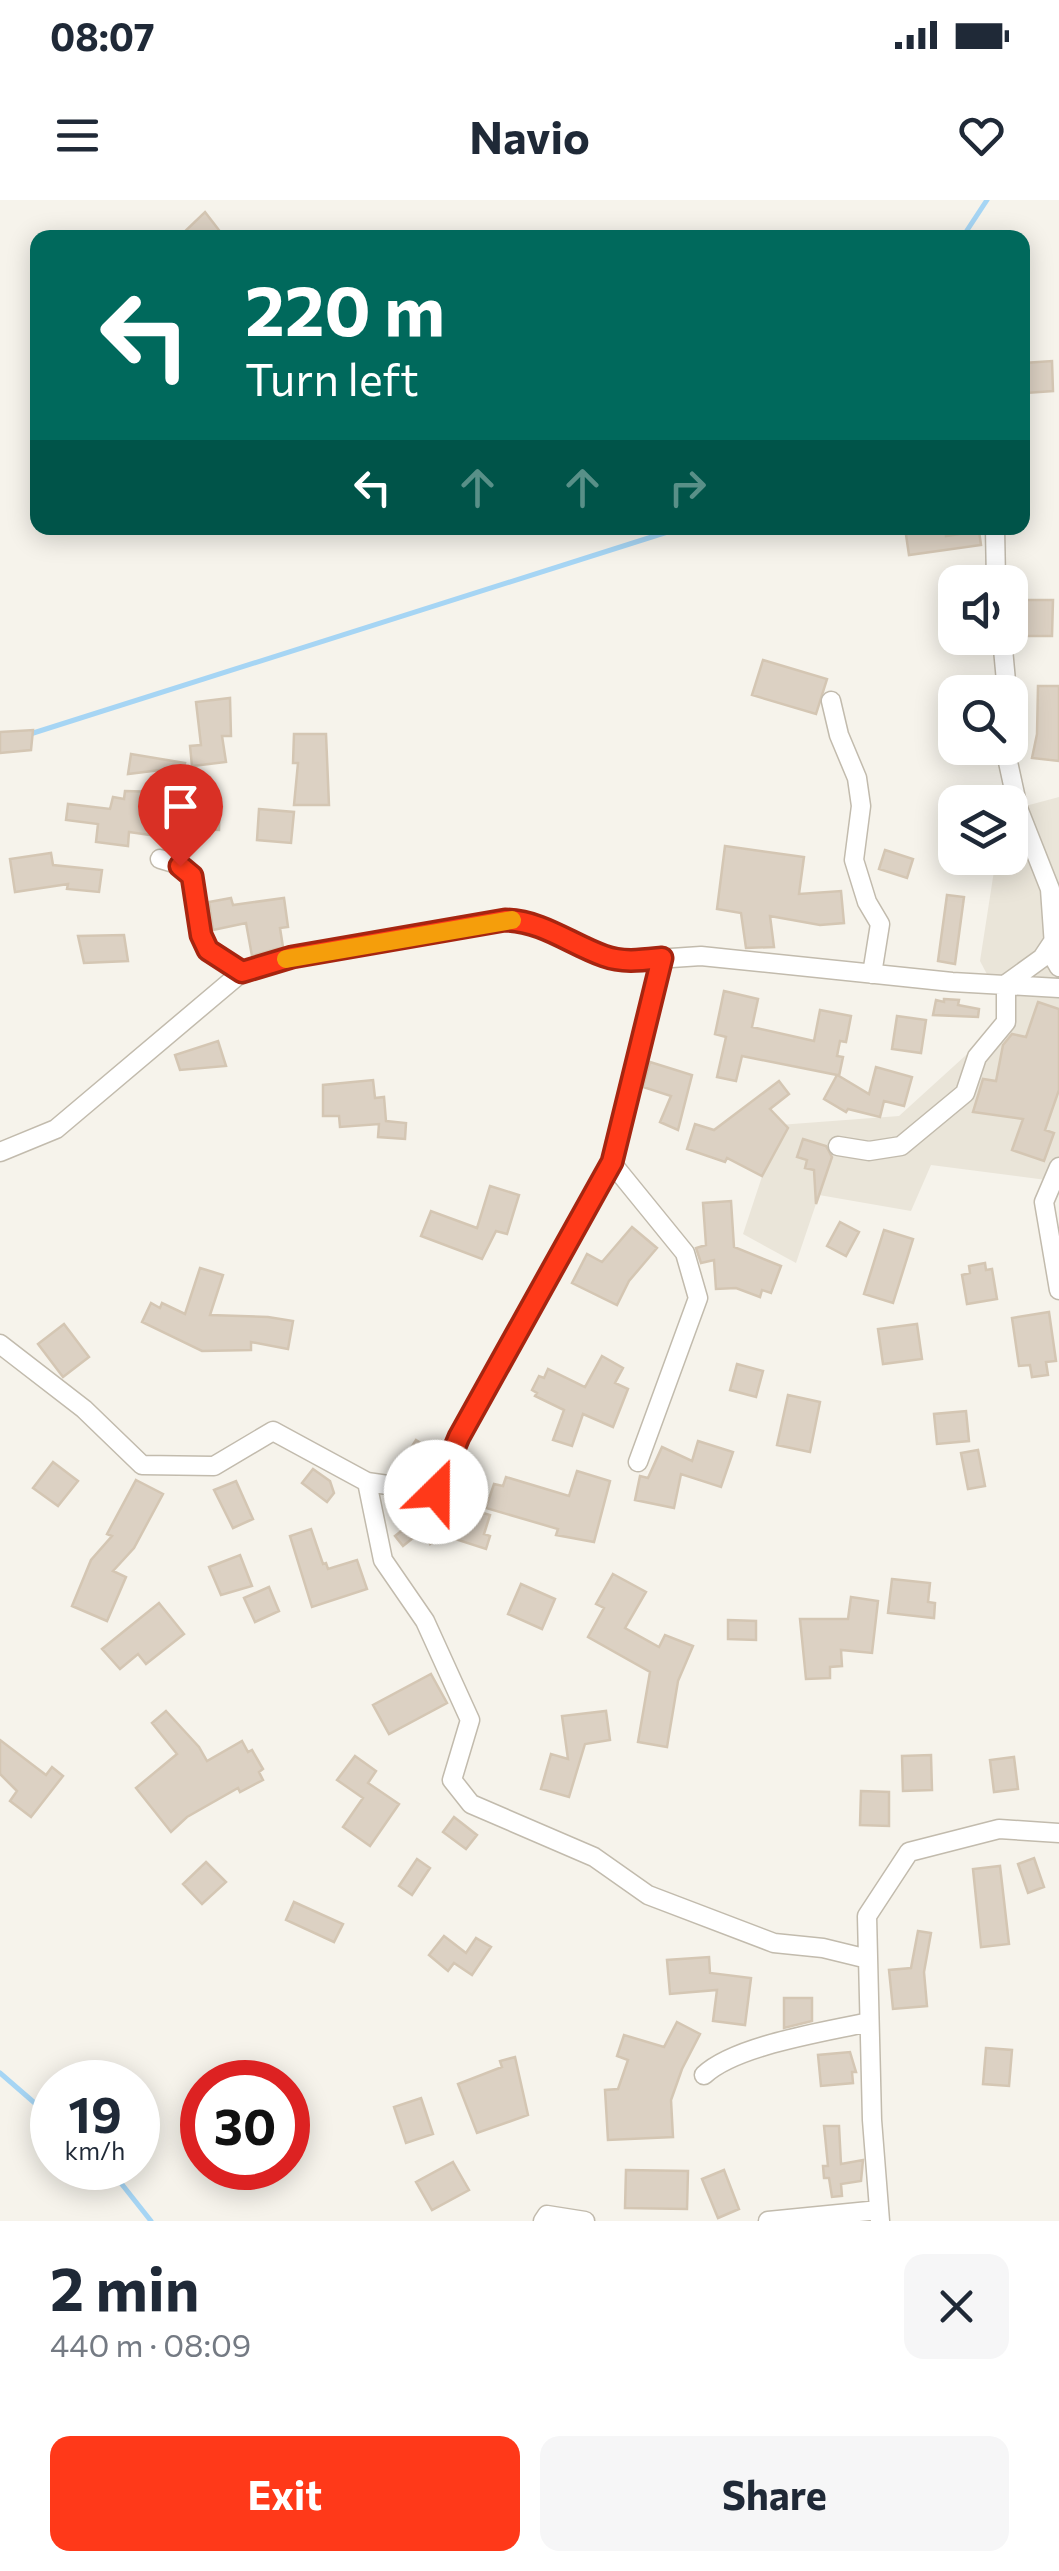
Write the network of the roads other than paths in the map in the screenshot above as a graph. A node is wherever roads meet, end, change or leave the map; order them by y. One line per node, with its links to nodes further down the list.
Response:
1 (995, 535): 2 (street)
2 (996, 565)
3 (830, 701): 10 (street)
4 (1009, 765): 6 (street)
5 (160, 858): 9 (street)
6 (1054, 940): 8 (street); 11 (street)
7 (662, 958): 9 (street); 10 (street); 15 (street)
8 (1059, 967)
9 (242, 972): 14 (street)
10 (872, 974): 11 (street)
11 (1006, 984): 12 (street); 13 (street)
12 (1059, 988)
13 (838, 1146)
14 (0, 1152)
15 (612, 1162): 19 (street); 20 (street)
16 (1059, 1167): 17 (street)
17 (1059, 1288)
18 (0, 1344): 20 (street)
19 (638, 1462)
20 (366, 1482): 22 (street)
21 (1059, 1833): 22 (street)
22 (868, 1960): 23 (street)
23 (869, 2022): 24 (street); 25 (street)
24 (704, 2075)
25 (879, 2215): 28 (street)
26 (543, 2221): 27 (street)
27 (584, 2221)
28 (768, 2221)

